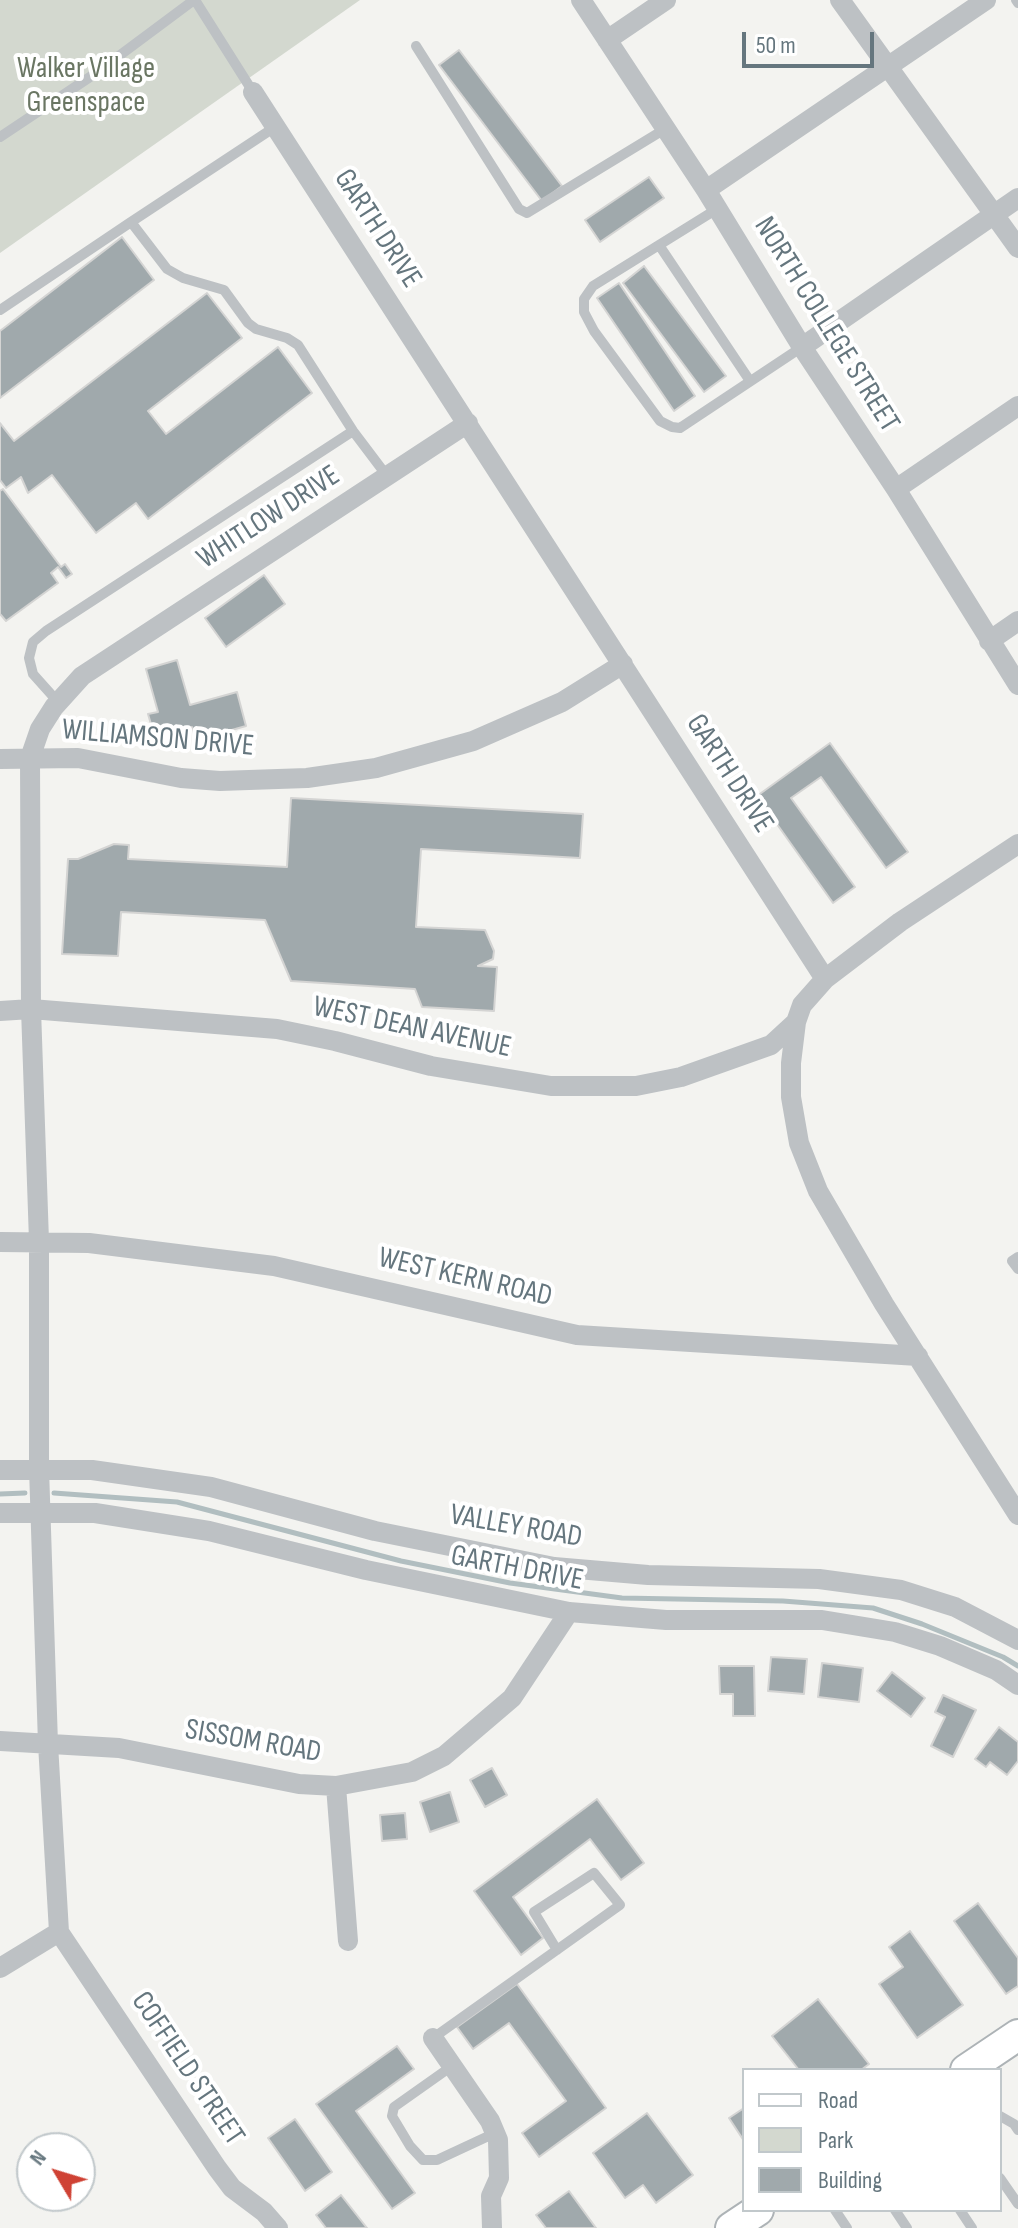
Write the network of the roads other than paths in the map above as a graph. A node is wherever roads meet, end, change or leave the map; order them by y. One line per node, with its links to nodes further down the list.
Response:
1 (194, 0): 9 (lane); 12 (lane)
2 (581, 0): 6 (street, NORTH COLLEGE STREET)
3 (666, 0): 6 (street)
4 (840, 0): 8 (street)
5 (986, 0): 8 (street)
6 (607, 40): 11 (street, NORTH COLLEGE STREET)
7 (416, 46): 11 (lane)
8 (887, 67): 13 (street); 16 (street)
9 (253, 92): 10 (street, GARTH DRIVE)
10 (275, 127): 17 (lane); 24 (street, GARTH DRIVE)
11 (665, 129): 13 (street, NORTH COLLEGE STREET)
12 (0, 137)
13 (706, 190): 15 (street, NORTH COLLEGE STREET)
14 (1018, 198): 16 (street)
15 (717, 209): 18 (lane); 21 (street, NORTH COLLEGE STREET)
16 (994, 214): 19 (street); 21 (street)
17 (131, 222): 20 (lane); 25 (lane)
18 (659, 245): 22 (lane); 22 (lane)
19 (1018, 248)
20 (0, 310)
21 (802, 347): 22 (lane); 27 (street, NORTH COLLEGE STREET)
22 (750, 381)
23 (1018, 406): 27 (street)
24 (468, 423): 26 (street, WHITLOW DRIVE); 30 (street, GARTH DRIVE)
25 (353, 431): 26 (lane); 32 (lane)
26 (387, 476): 32 (street, WHITLOW DRIVE)
27 (896, 489): 29 (street, NORTH COLLEGE STREET)
28 (1018, 621): 29 (street)
29 (989, 641): 31 (street, NORTH COLLEGE STREET)
30 (623, 664): 33 (street, WILLIAMSON DRIVE); 36 (street, GARTH DRIVE)
31 (1018, 685)
32 (58, 702): 33 (street, WHITLOW DRIVE)
33 (30, 758): 34 (street, WILLIAMSON DRIVE); 37 (street)
34 (0, 759)
35 (1018, 844): 36 (street)
36 (825, 979): 39 (street)
37 (31, 1009): 38 (street, WEST DEAN AVENUE); 39 (street, WEST DEAN AVENUE); 40 (street)
38 (0, 1011)
39 (796, 1022): 44 (street)
40 (39, 1241): 41 (street, WEST KERN ROAD); 44 (street, WEST KERN ROAD); 45 (street)
41 (0, 1242)
42 (1018, 1257): 43 (lane)
43 (1018, 1269)
44 (918, 1356): 49 (street)
45 (39, 1468): 46 (street, VALLEY ROAD); 48 (street); 51 (street, VALLEY ROAD)
46 (0, 1470)
47 (0, 1513): 48 (street, GARTH DRIVE)
48 (40, 1513): 50 (street, GARTH DRIVE); 54 (street)
49 (1018, 1515)
50 (569, 1612): 52 (street, GARTH DRIVE); 55 (street, SISSOM ROAD)
51 (1018, 1640)
52 (1018, 1685)
53 (0, 1741): 54 (street, SISSOM ROAD)
54 (48, 1744): 55 (street, SISSOM ROAD); 56 (street)
55 (336, 1786): 57 (street)
56 (59, 1932): 59 (street); 70 (street, COFFIELD STREET)
57 (348, 1941)
58 (557, 1950): 58 (lane); 60 (lane)
59 (0, 1968)
60 (433, 2038): 62 (street)
61 (1016, 2042): 63 (main road)
62 (452, 2066): 66 (street); 66 (lane)
63 (970, 2068)
64 (1002, 2117): 65 (lane)
65 (1018, 2130)
66 (495, 2133): 71 (street)
67 (1002, 2181): 68 (lane)
68 (1018, 2204)
69 (755, 2212): 72 (main road)
70 (278, 2228)
71 (492, 2228)
72 (731, 2228)

